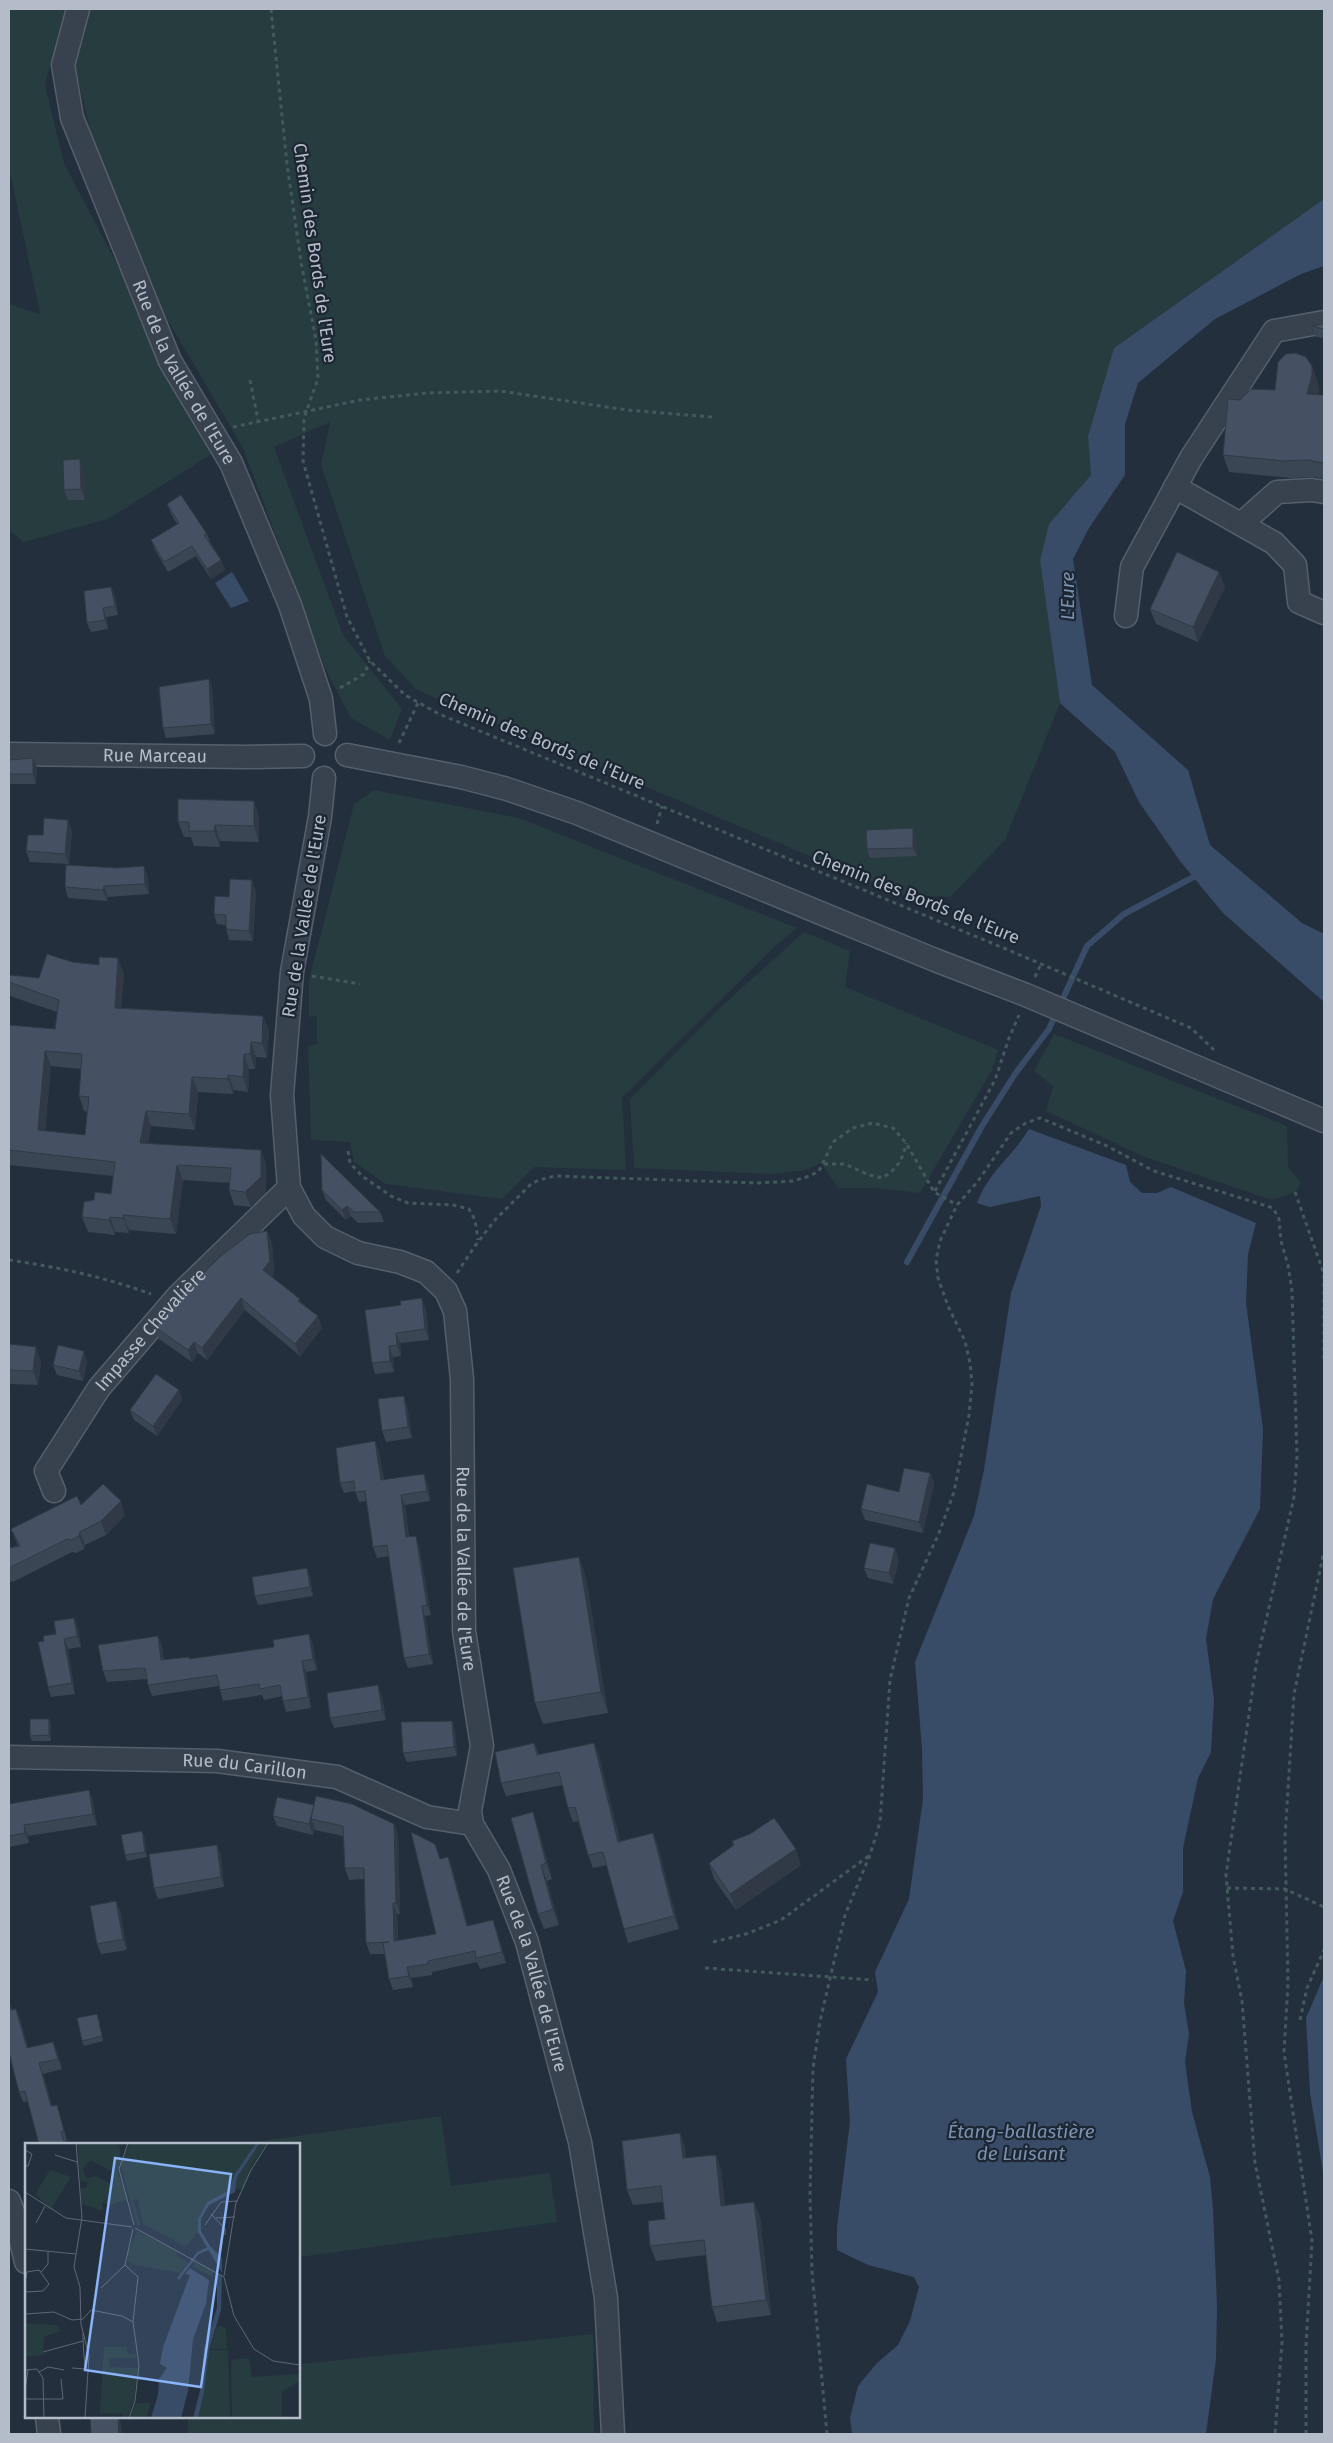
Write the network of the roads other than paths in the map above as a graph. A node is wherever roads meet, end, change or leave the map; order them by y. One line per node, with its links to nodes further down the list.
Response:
1 (78, 9): 8 (street, Rue de la Vallée de l'Eure)
2 (1324, 322): 3 (street)
3 (1175, 487): 5 (street); 7 (street)
4 (1324, 492): 5 (street)
5 (1240, 524): 6 (street)
6 (1324, 613)
7 (1126, 616)
8 (325, 734): 10 (street); 11 (street)
9 (9, 754): 11 (street, Rue Marceau)
10 (346, 755): 12 (street); 13 (street)
11 (303, 756): 12 (street)
12 (324, 778): 14 (street, Rue de la Vallée de l'Eure)
13 (1324, 1121)
14 (289, 1188): 15 (street, Impasse Chevalière); 17 (street, Rue de la Vallée de l'Eure)
15 (54, 1492)
16 (9, 1757): 17 (street, Rue du Carillon)
17 (472, 1824): 22 (street, Rue de la Vallée de l'Eure)
18 (9, 2201): 19 (street)
19 (25, 2258)
20 (47, 2418): 21 (street)
21 (49, 2434)
22 (613, 2434)

